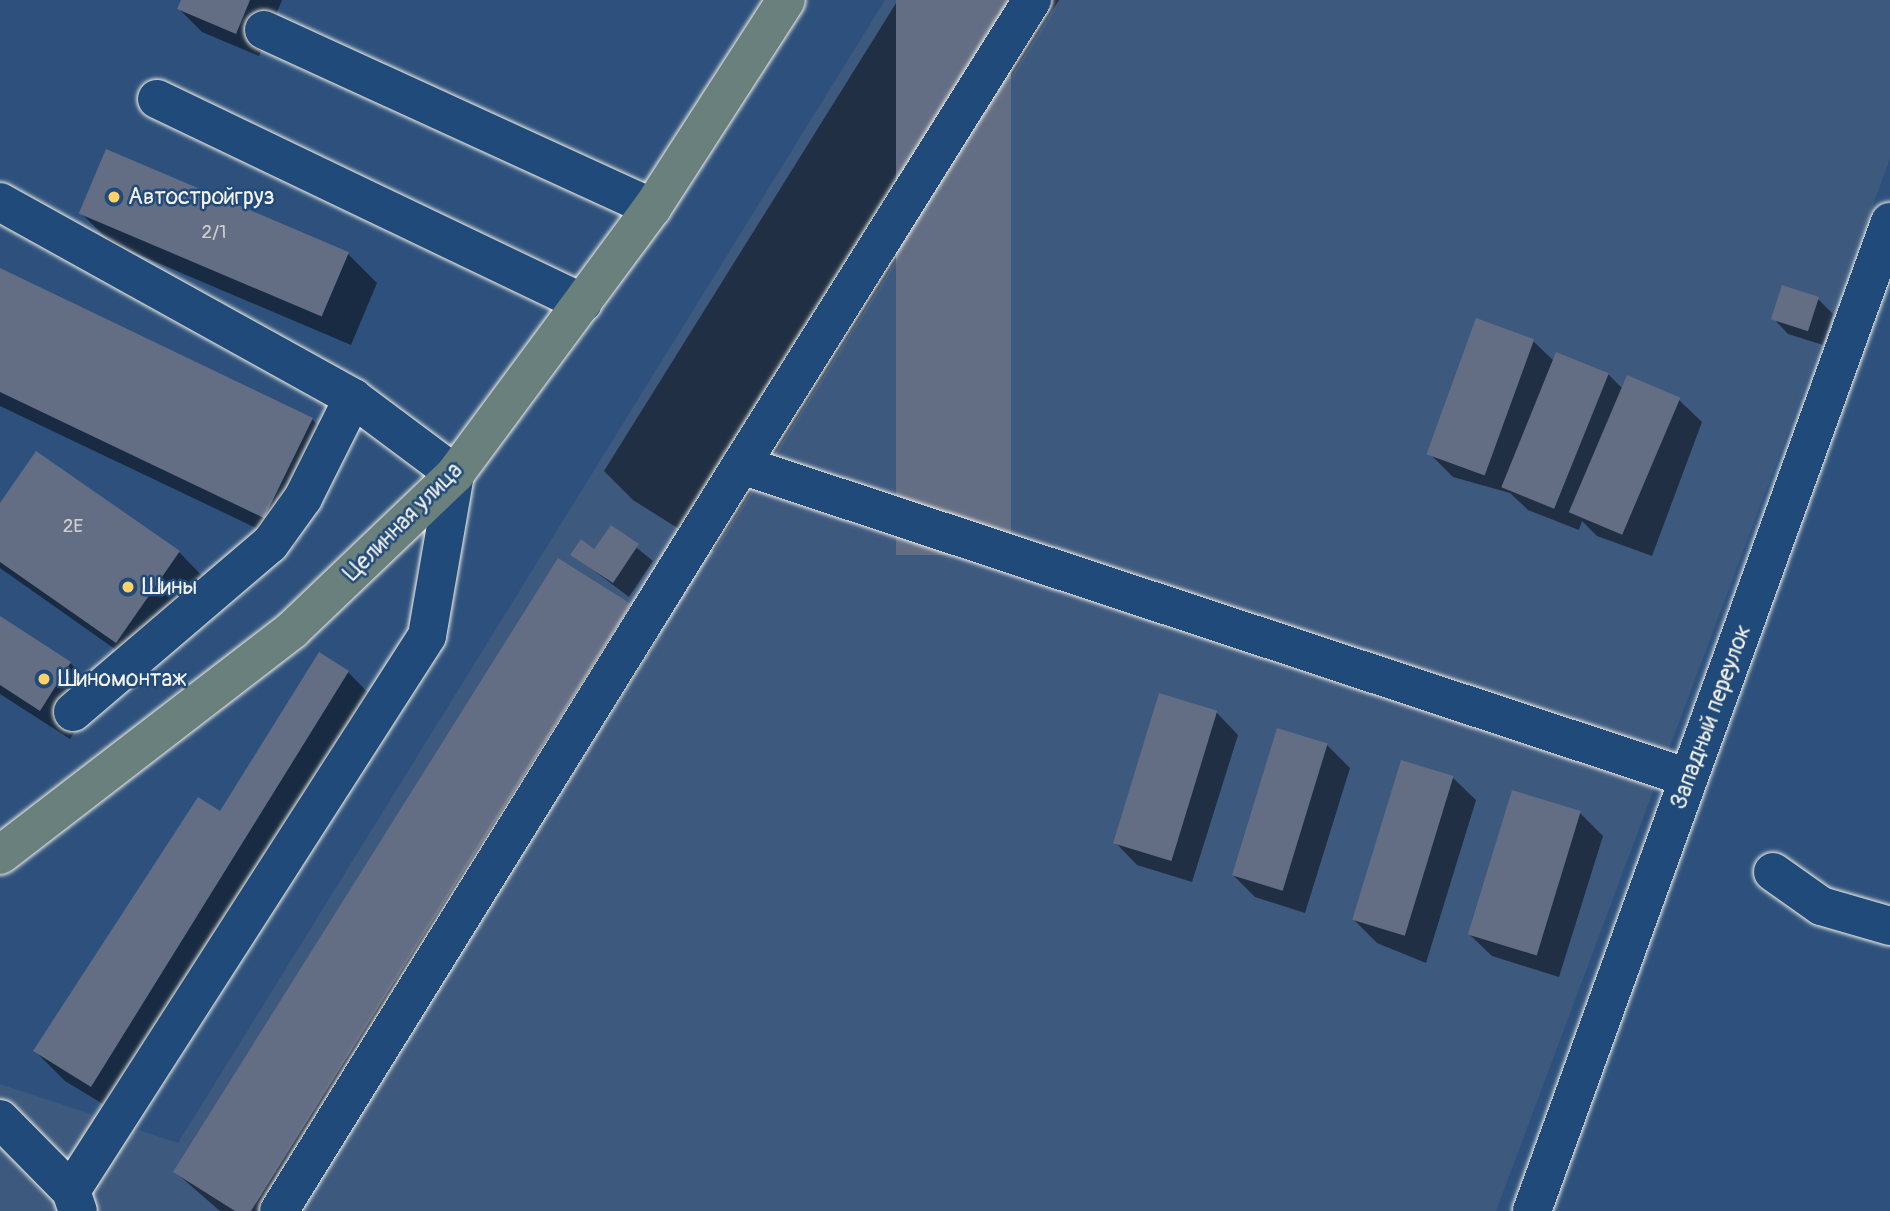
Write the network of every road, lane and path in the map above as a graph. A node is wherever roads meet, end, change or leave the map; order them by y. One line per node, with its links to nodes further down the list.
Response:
1 (786, 0): 6 (main road, Целинная улица)
2 (1032, 0): 10 (street)
3 (264, 30): 6 (street)
4 (157, 99): 8 (street)
5 (0, 202): 9 (street)
6 (652, 208): 8 (main road, Целинная улица)
7 (1890, 222): 13 (street, Западный переулок)
8 (583, 303): 11 (main road, Целинная улица)
9 (353, 398): 11 (street); 12 (street)
10 (741, 465): 13 (street); 19 (street)
11 (456, 474): 14 (main road, Целинная улица); 18 (street)
12 (73, 712)
13 (1689, 778): 20 (street, Западный переулок)
14 (0, 855)
15 (1773, 872): 16 (street)
16 (1890, 926)
17 (0, 1119): 18 (street)
18 (75, 1201)
19 (279, 1211)
20 (1532, 1211)

